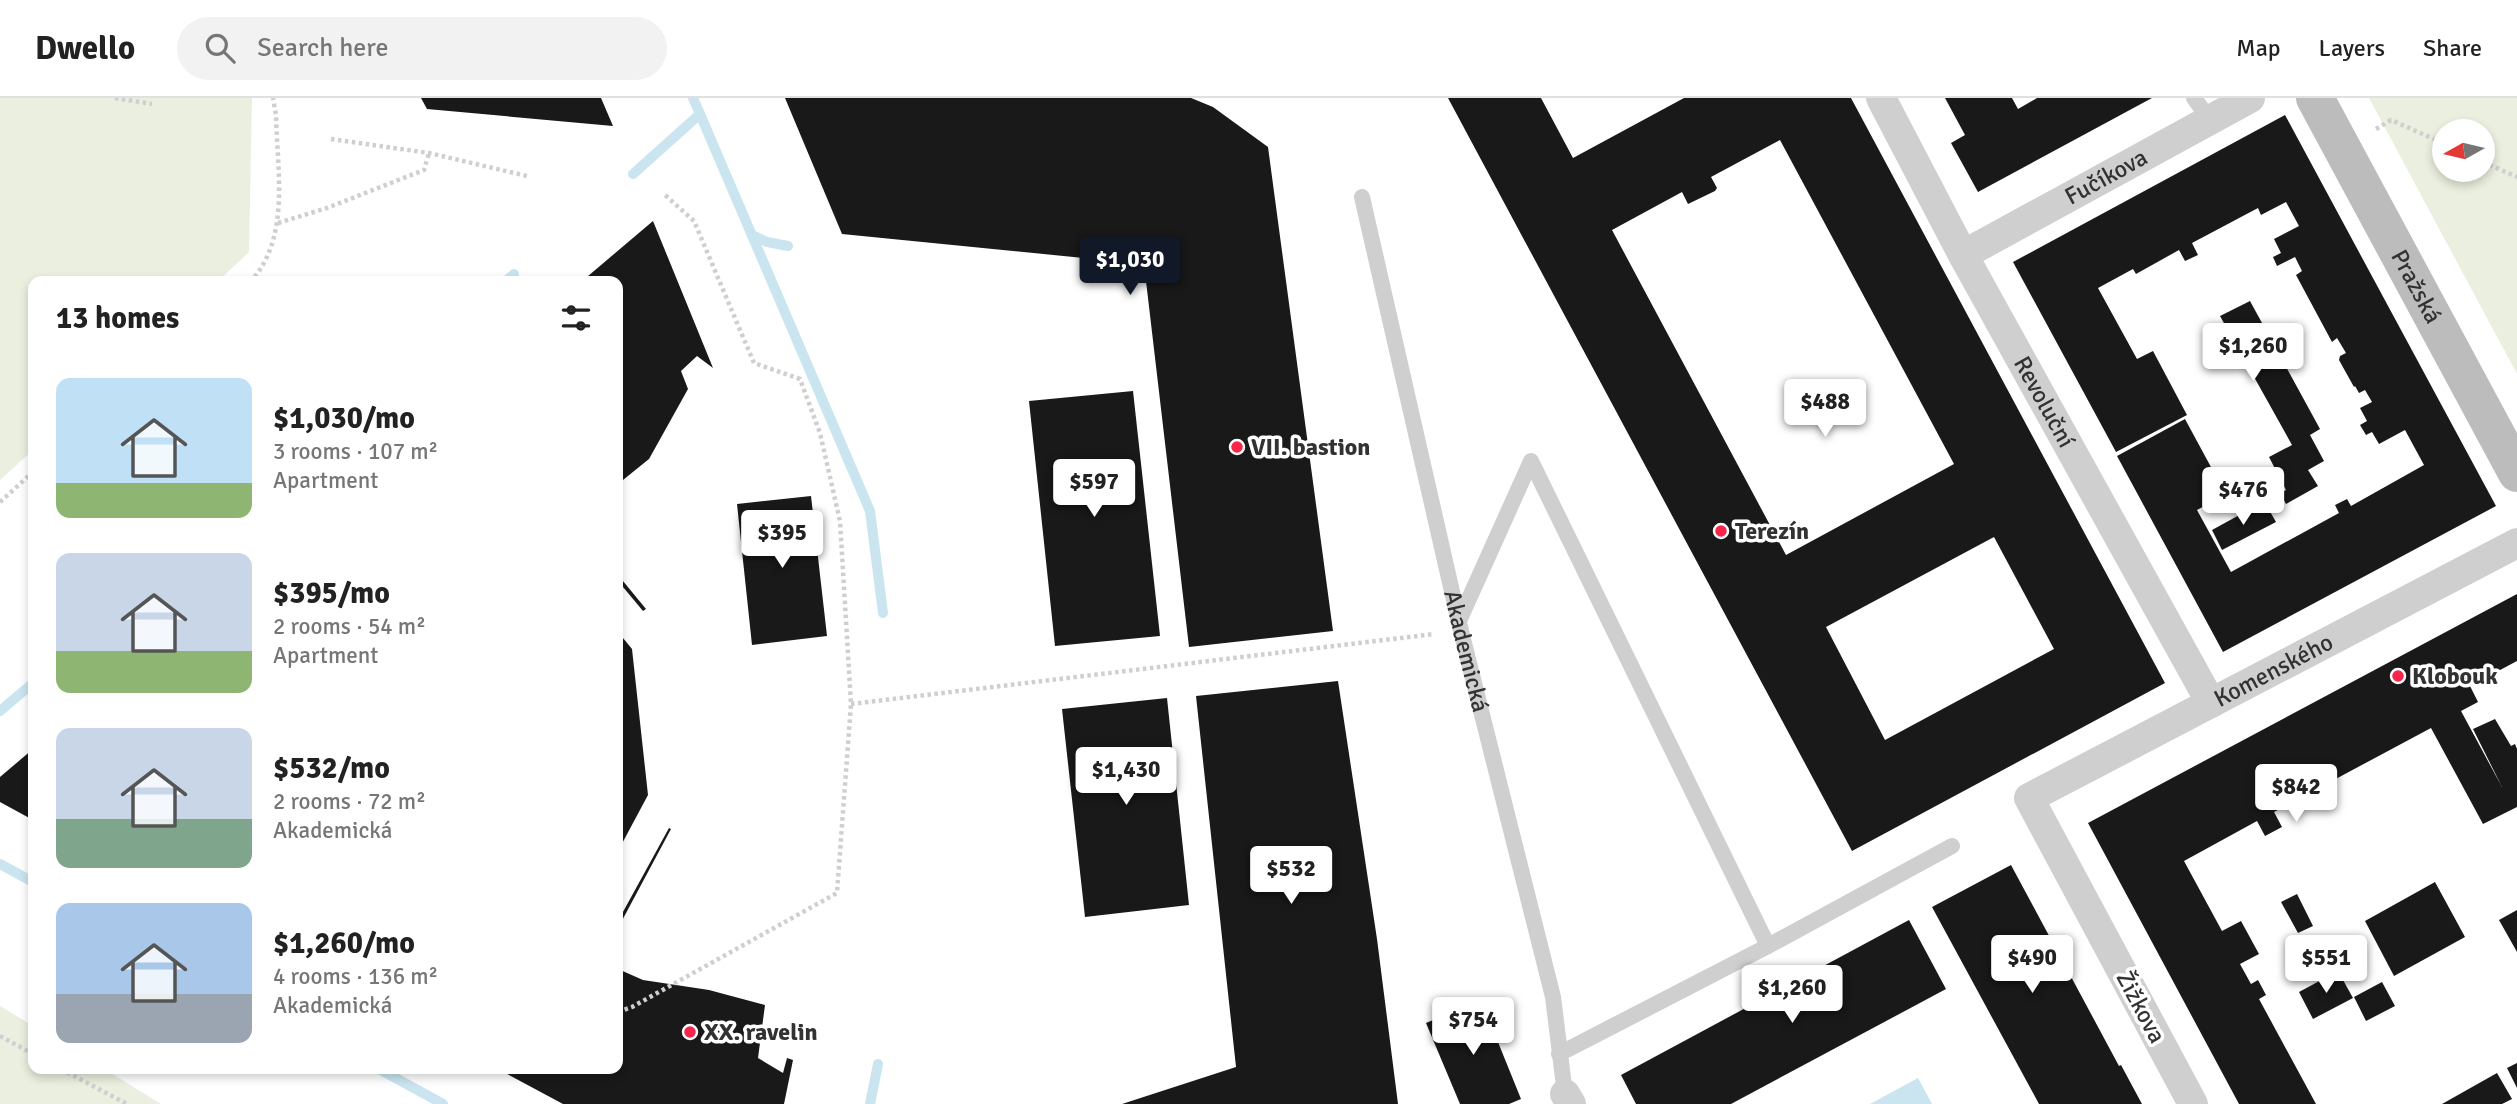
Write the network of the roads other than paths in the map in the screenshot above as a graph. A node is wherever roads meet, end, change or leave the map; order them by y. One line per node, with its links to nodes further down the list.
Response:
1 (1881, 98): 6 (street, Revoluční)
2 (2250, 98): 4 (street, Fučíkova)
3 (2315, 98): 7 (main road, Pražská)
4 (2202, 109): 6 (street, Fučíkova)
5 (1362, 197): 9 (lane, Akademická)
6 (1963, 254): 10 (street, Revoluční)
7 (2517, 473)
8 (2517, 543): 10 (street, Komenského)
9 (1460, 626): 13 (lane); 14 (lane, Akademická)
10 (2211, 702): 11 (street, Komenského)
11 (2029, 798): 16 (street, Žižkova)
12 (1952, 846): 13 (lane)
13 (1768, 946): 14 (lane)
14 (1559, 1054): 15 (lane, Akademická)
15 (1568, 1099)
16 (2193, 1104)

